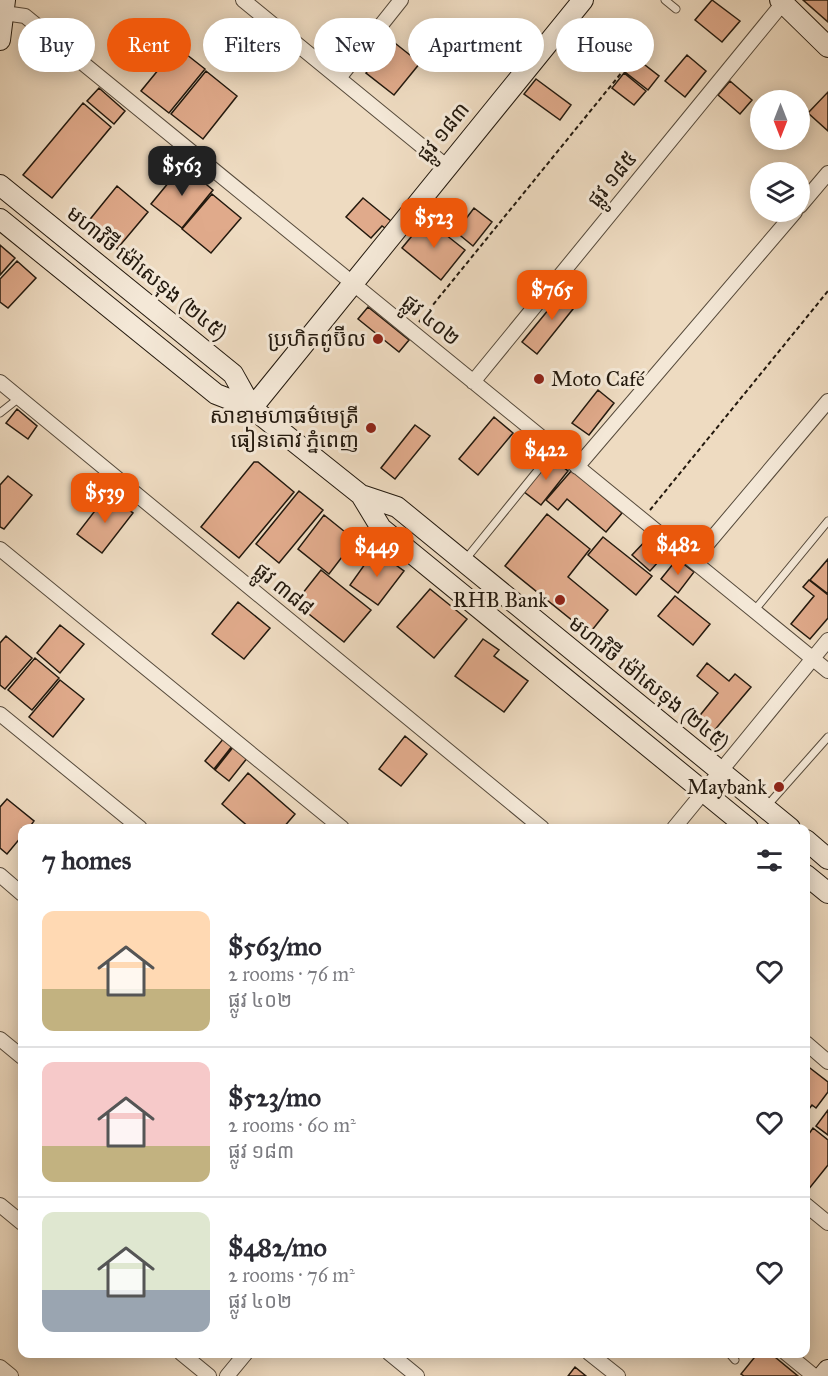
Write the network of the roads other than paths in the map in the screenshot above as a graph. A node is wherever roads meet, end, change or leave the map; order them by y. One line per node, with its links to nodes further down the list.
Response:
1 (243, 0): 10 (street)
2 (402, 0): 10 (street)
3 (583, 0): 11 (main road, ផ្លូវ ១៨៣)
4 (665, 0): 7 (lane)
5 (782, 1): 9 (main road); 21 (street, ផ្លូវ ១៨៥)
6 (4, 6): 8 (main road); 18 (street, ផ្លូវ ៤០២)
7 (675, 9)
8 (0, 40)
9 (828, 47)
10 (339, 78): 11 (street)
11 (446, 166): 18 (main road, ផ្លូវ ១៨៣)
12 (828, 173): 14 (street)
13 (0, 185): 17 (main road, មហាវិថី ម៉ៅសេទុង (២៤៥))
14 (810, 194)
15 (0, 219): 19 (main road, មហាវិថី ម៉ៅសេទុង (២៤៥))
16 (786, 222): 27 (street)
17 (99, 265): 19 (main road); 24 (main road, មហាវិថី ម៉ៅសេទុង (២៤៥))
18 (351, 283): 21 (street, ផ្លូវ ៤០២); 24 (main road, ផ្លូវ ១៨៣)
19 (82, 285): 24 (main road, មហាវិថី ម៉ៅសេទុង (២៤៥))
20 (0, 382): 22 (street, ផ្លូវ ៣៨៨)
21 (473, 382): 26 (street, ផ្លូវ ៤០២)
22 (19, 397): 25 (lane); 44 (street, ផ្លូវ ៣៨៨)
23 (828, 400): 31 (street)
24 (252, 408): 28 (main road, មហាវិថី ម៉ៅសេទុង (២៤៥))
25 (0, 413)
26 (555, 449): 27 (street, ផ្លូវ ៤០២); 32 (lane)
27 (577, 466): 31 (street, ផ្លូវ ៤០២)
28 (361, 495): 32 (main road, មហាវិថី ម៉ៅសេទុង (២៤៥)); 40 (main road, មហាវិថី ម៉ៅសេទុង (២៤៥))
29 (828, 520): 33 (lane)
30 (0, 549): 43 (street)
31 (693, 561): 33 (street, ផ្លូវ ៤០២)
32 (464, 562): 39 (main road, មហាវិថី ម៉ៅសេទុង (២៤៥))
33 (754, 611): 35 (street, ផ្លូវ ៤០២)
34 (828, 640): 35 (street)
35 (812, 658): 36 (street, ផ្លូវ ៤០២); 39 (street)
36 (828, 671)
37 (0, 714): 42 (street)
38 (828, 737): 41 (lane)
39 (720, 772): 40 (street); 41 (main road, មហាវិថី ម៉ៅសេទុង (២៤៥))
40 (703, 791): 45 (street); 46 (main road, មហាវិថី ម៉ៅសេទុង (២៤៥))
41 (766, 808): 47 (main road, មហាវិថី ម៉ៅសេទុង (២៤៥))
42 (135, 824)
43 (337, 824)
44 (537, 824)
45 (677, 824)
46 (743, 824)
47 (785, 824)
48 (810, 843): 49 (main road)
49 (828, 859)
50 (0, 875): 52 (street)
51 (810, 878): 53 (main road)
52 (18, 891)
53 (828, 893)
54 (0, 1039): 56 (street)
55 (810, 1046): 57 (street)
56 (18, 1054)
57 (828, 1062)
58 (0, 1205): 60 (street)
59 (810, 1208): 61 (street)
60 (18, 1220)
61 (828, 1223)
62 (187, 1358): 70 (street)
63 (242, 1358): 71 (street)
64 (395, 1358): 72 (street)
65 (595, 1358): 73 (street)
66 (792, 1358): 74 (street)
67 (0, 1367): 69 (street)
68 (828, 1370): 75 (main road)
69 (11, 1376)
70 (209, 1376)
71 (228, 1376)
72 (417, 1376)
73 (618, 1376)
74 (814, 1376)
75 (823, 1376)

